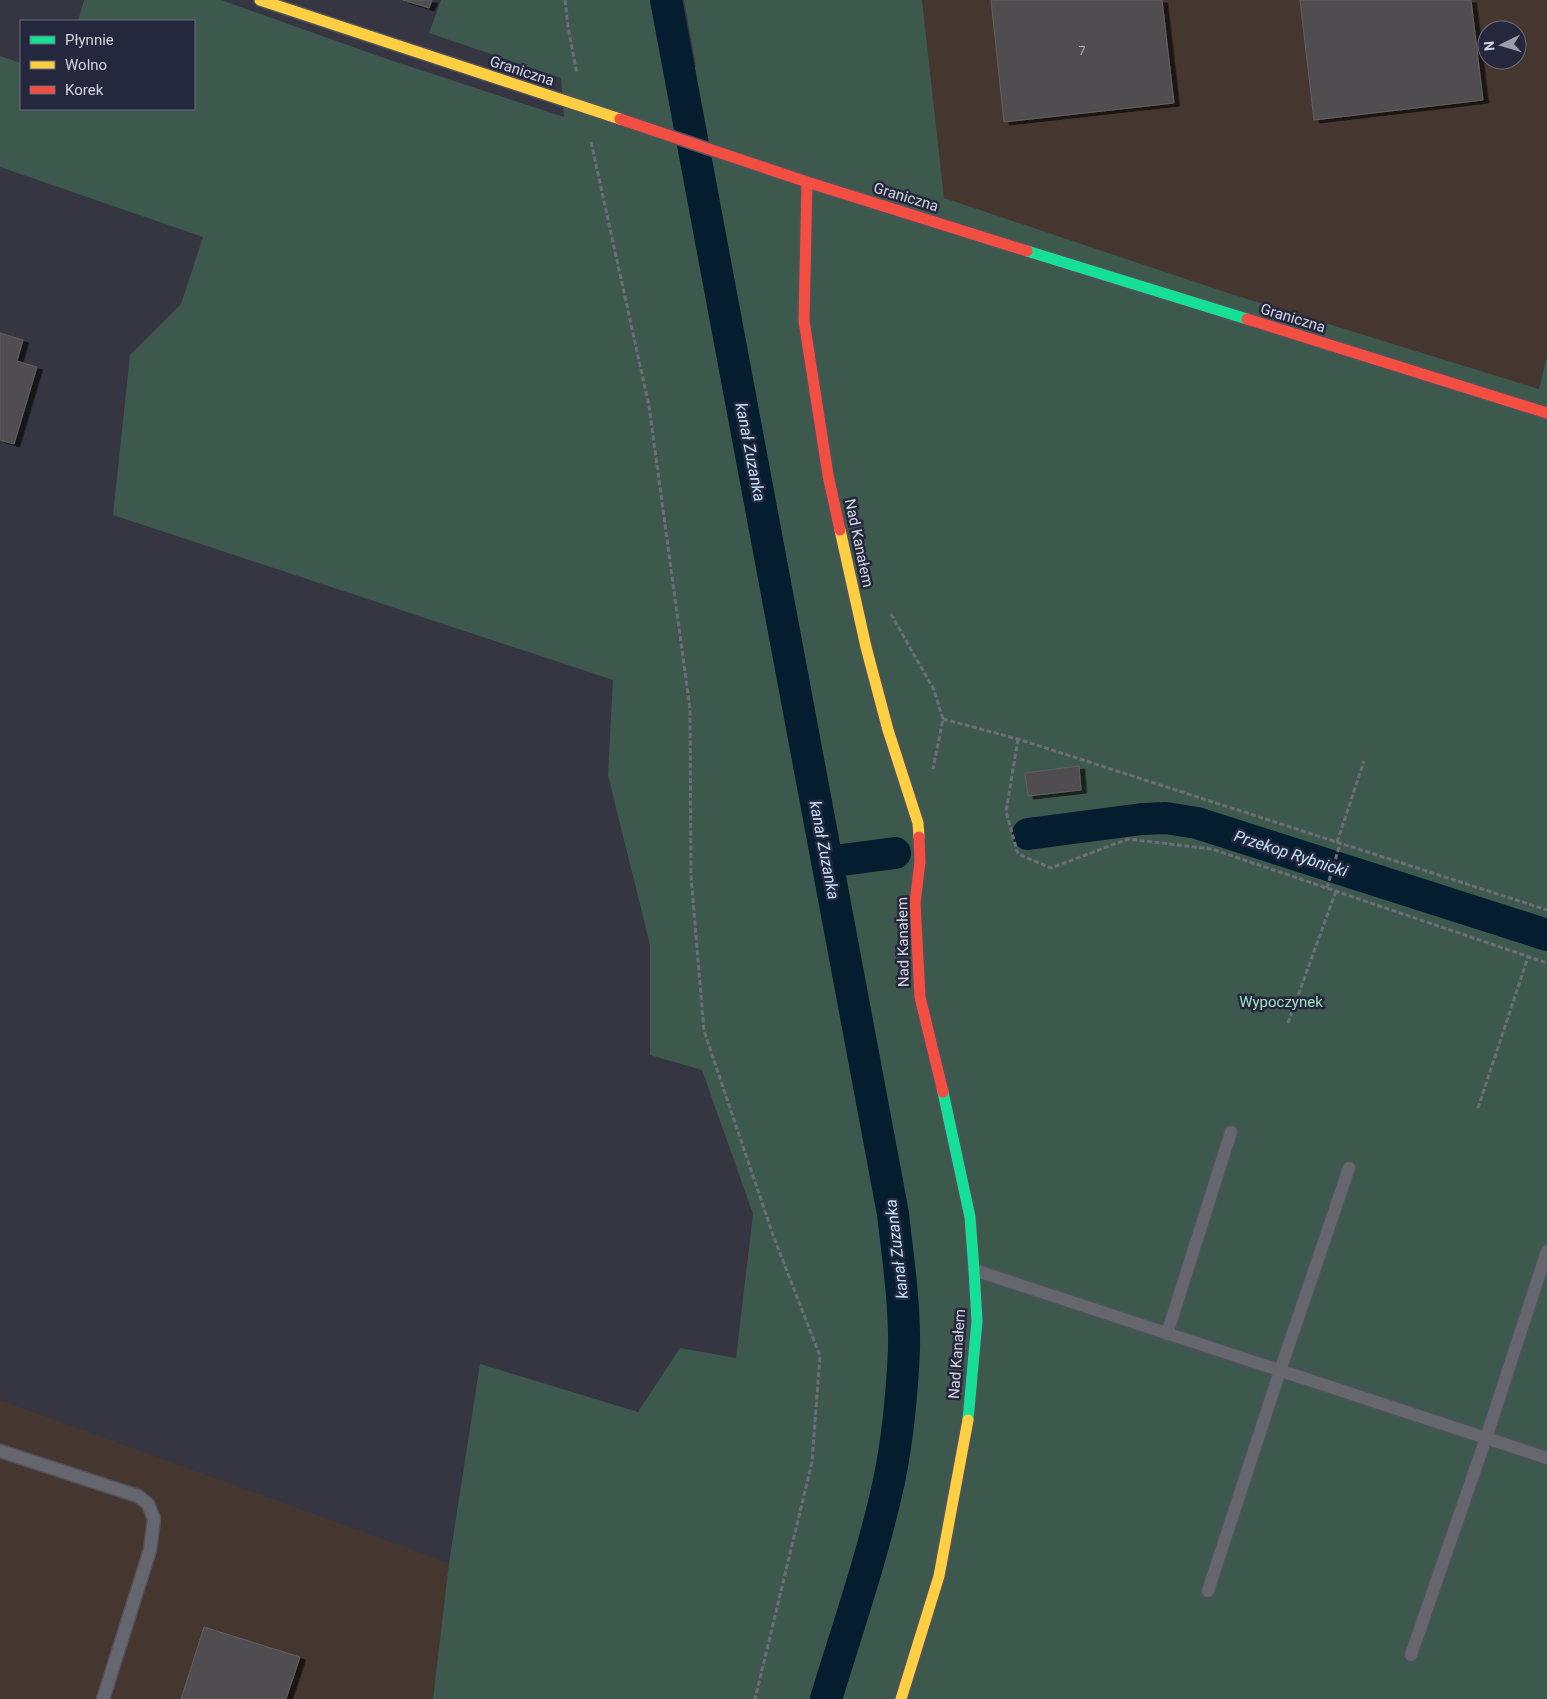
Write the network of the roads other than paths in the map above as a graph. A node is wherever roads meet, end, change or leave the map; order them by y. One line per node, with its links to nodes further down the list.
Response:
1 (260, 0): 2 (street, Graniczna)
2 (807, 182): 3 (street, Graniczna); 7 (street, Nad Kanałem)
3 (1547, 414)
4 (1232, 1132): 8 (lane)
5 (1349, 1168): 9 (lane)
6 (1547, 1251): 10 (lane)
7 (974, 1270): 8 (lane); 16 (street, Nad Kanałem)
8 (1167, 1334): 9 (lane)
9 (1280, 1371): 10 (lane); 13 (lane)
10 (1486, 1438): 12 (lane); 14 (lane)
11 (0, 1451): 15 (lane)
12 (1547, 1458)
13 (1208, 1591)
14 (1411, 1655)
15 (103, 1699)
16 (901, 1699)

